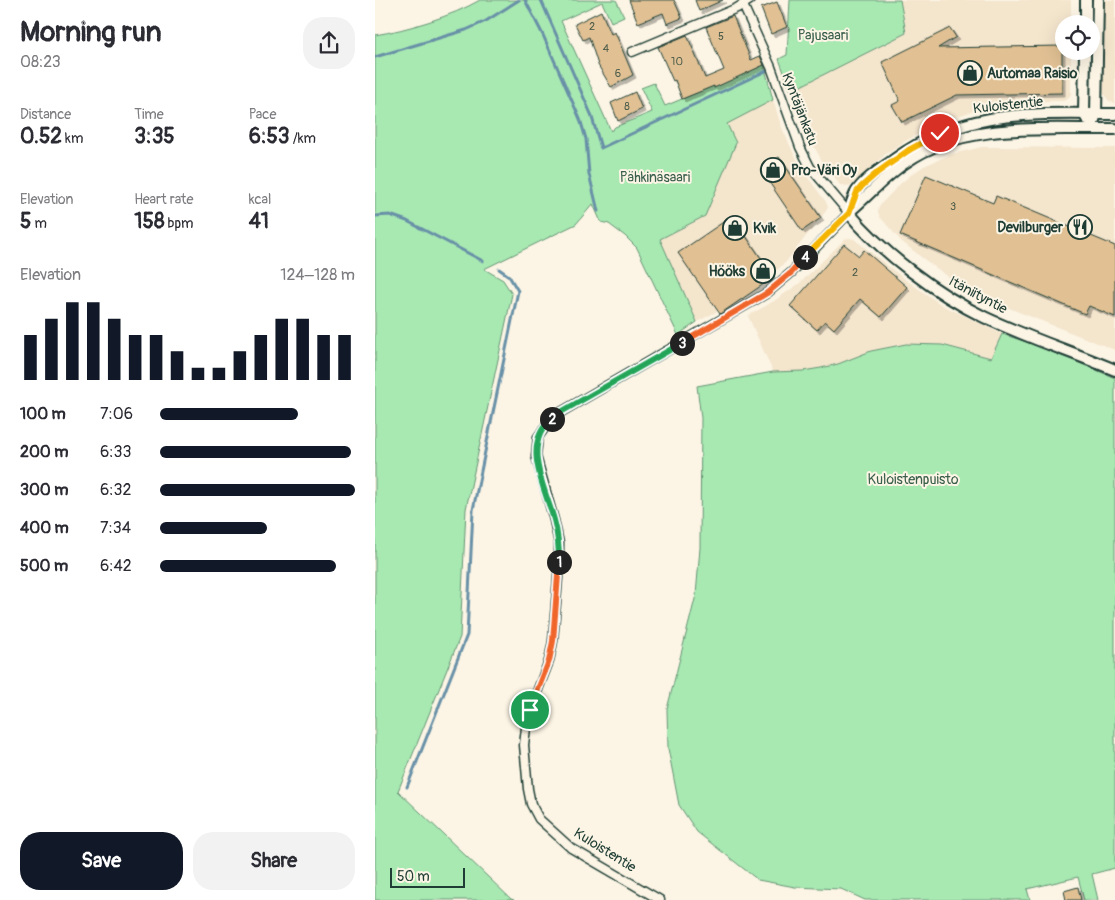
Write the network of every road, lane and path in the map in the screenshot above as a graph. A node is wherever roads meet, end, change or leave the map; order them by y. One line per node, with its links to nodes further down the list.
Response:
1 (1086, 0): 4 (street)
2 (1098, 0): 8 (street)
3 (747, 2): 5 (street); 12 (street, Kyntäjänkatu)
4 (1086, 15)
5 (632, 52)
6 (1085, 60): 7 (street)
7 (1084, 114): 8 (street, Kuloistentie); 10 (street); 12 (street, Kuloistentie)
8 (1096, 114): 9 (street, Kuloistentie); 10 (street)
9 (1115, 114)
10 (1091, 129): 11 (street, Kuloistentie); 12 (street, Kuloistentie)
11 (1115, 129)
12 (849, 213): 13 (street, Itäniityntie); 14 (street, Kuloistentie)
13 (1115, 370)
14 (660, 900)

